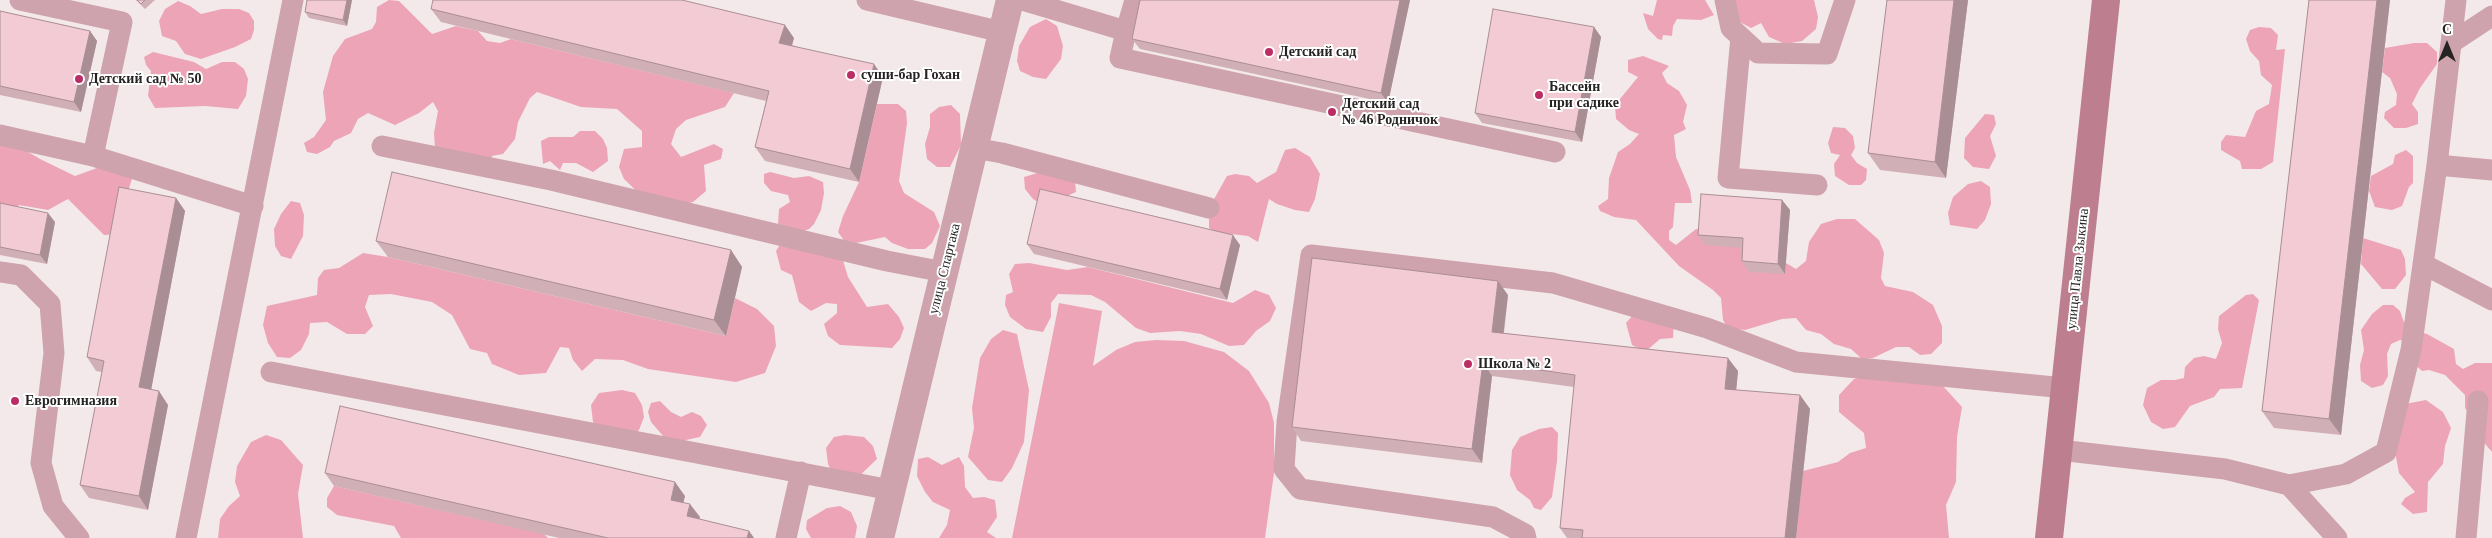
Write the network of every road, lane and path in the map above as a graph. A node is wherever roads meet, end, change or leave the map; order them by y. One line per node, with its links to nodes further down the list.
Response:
1 (20, 0): 20 (lane)
2 (293, 0): 24 (lane)
3 (867, 0): 13 (lane)
4 (1010, 0): 13 (street, улица Спартака)
5 (1022, 0): 12 (lane)
6 (1135, 0): 12 (lane)
7 (1724, 0): 14 (lane)
8 (1844, 0): 14 (lane)
9 (2106, 0): 31 (main road, улица Павла Зыкина)
10 (2456, 0): 15 (lane)
11 (2492, 16): 15 (lane)
12 (1126, 31): 19 (lane)
13 (1002, 32): 18 (street, улица Спартака)
14 (1741, 38): 23 (lane)
15 (2451, 43): 21 (lane)
16 (0, 135): 20 (lane)
17 (382, 146): 28 (lane)
18 (974, 148): 25 (lane); 28 (street, улица Спартака)
19 (1555, 152)
20 (93, 156): 24 (lane)
21 (2438, 165): 22 (lane); 26 (lane)
22 (2492, 170)
23 (1817, 185)
24 (253, 206): 38 (lane)
25 (1209, 208)
26 (2423, 264): 29 (lane); 35 (lane)
27 (0, 272): 37 (lane)
28 (944, 272): 36 (street, улица Спартака)
29 (2492, 300)
30 (272, 372): 34 (lane)
31 (2065, 388): 33 (main road, улица Павла Зыкина); 41 (lane)
32 (2478, 401): 44 (lane)
33 (2059, 450): 35 (lane); 42 (main road, улица Павла Зыкина)
34 (801, 472): 36 (lane); 39 (lane)
35 (2289, 485): 43 (lane)
36 (891, 490): 40 (street, улица Спартака)
37 (79, 538)
38 (186, 538)
39 (786, 538)
40 (880, 538)
41 (1526, 538)
42 (2049, 538)
43 (2337, 538)
44 (2466, 538)

